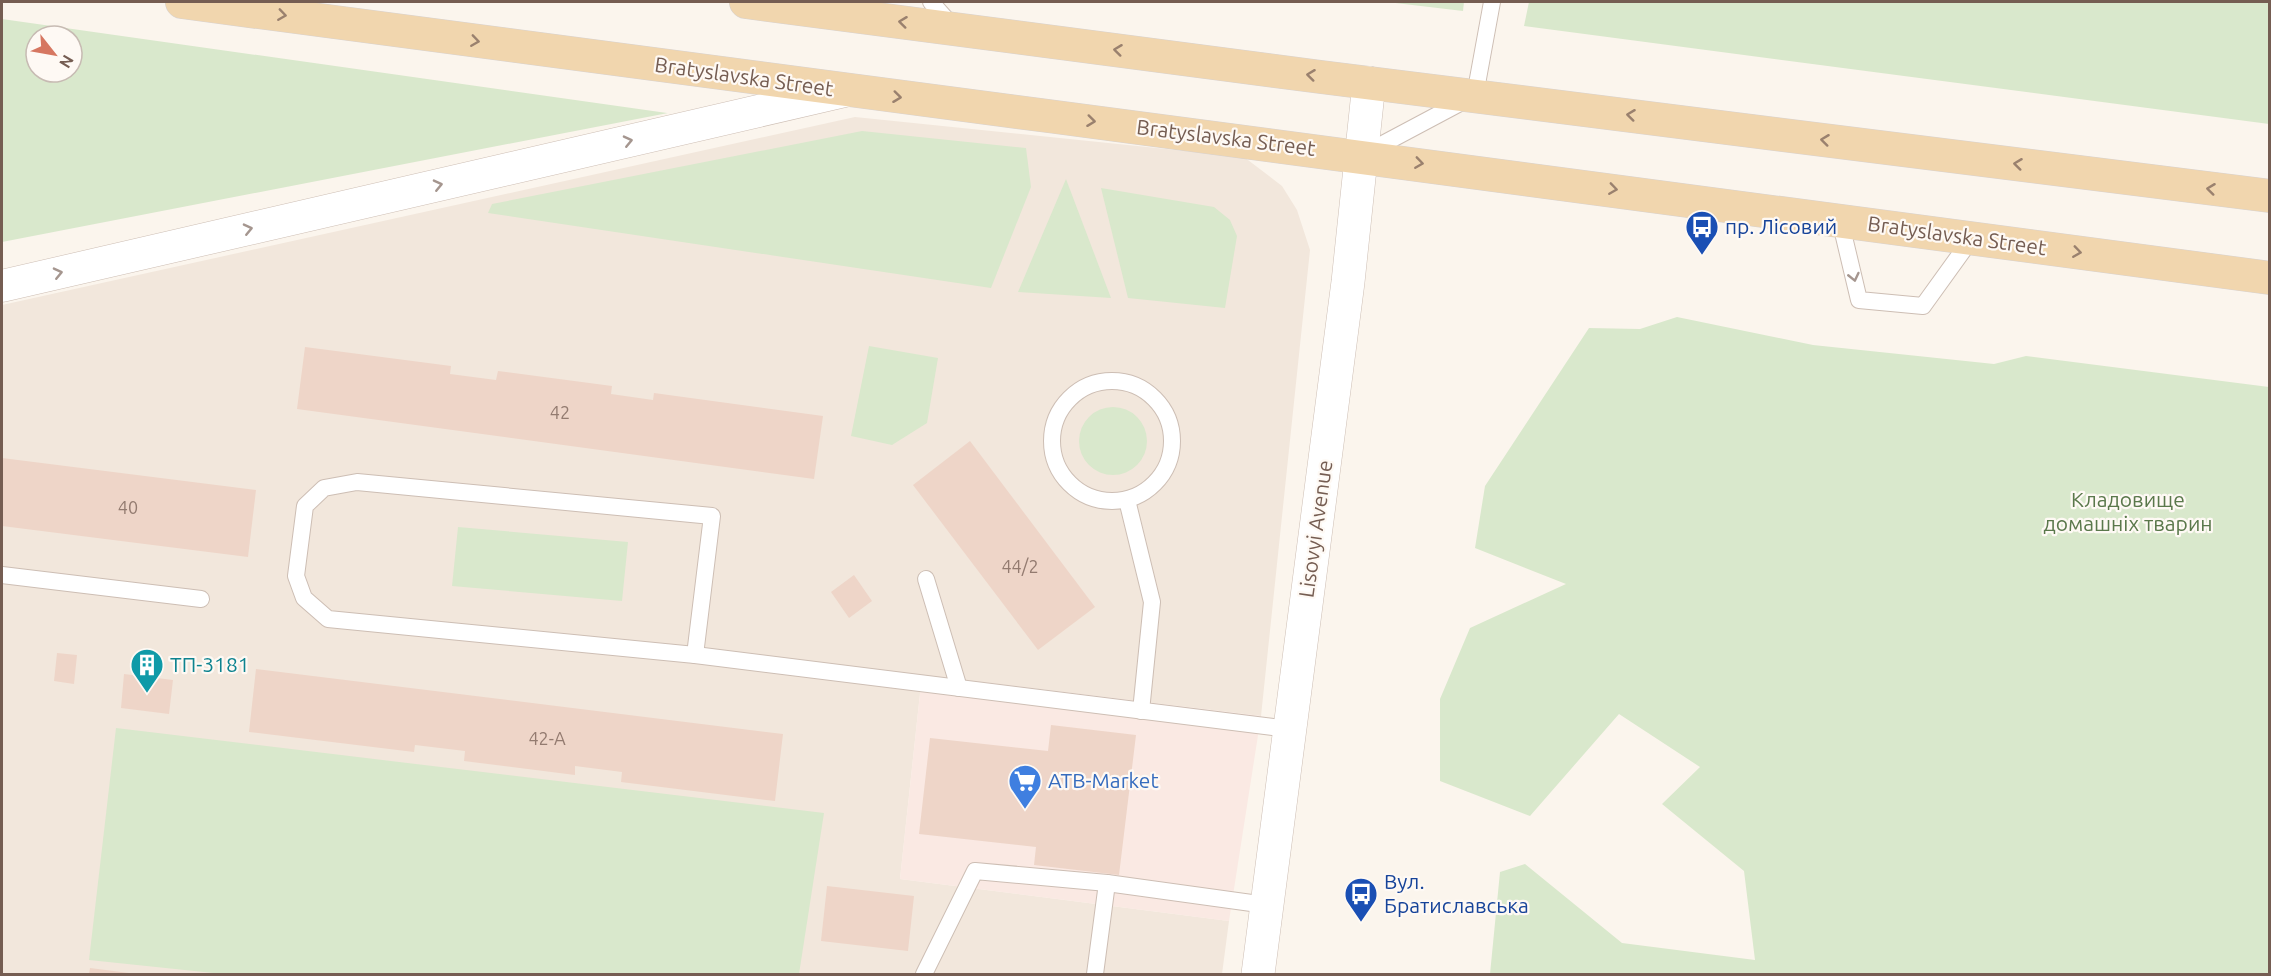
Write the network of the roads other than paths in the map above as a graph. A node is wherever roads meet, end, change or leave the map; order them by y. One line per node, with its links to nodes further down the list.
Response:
1 (182, 2): 7 (main road, Bratyslavska Street, one-way to 7)
2 (750, 2): 5 (main road, one-way to 2)
3 (931, 2): 5 (lane)
4 (1492, 2): 8 (lane)
5 (954, 28): 6 (main road, one-way to 5)
6 (1369, 83): 8 (main road); 9 (street, Lisovyi Avenue)
7 (847, 90): 9 (main road, Bratyslavska Street, one-way to 9); 14 (street, one-way to 7)
8 (1476, 95): 9 (lane); 10 (main road, one-way to 8)
9 (1362, 155): 11 (main road, Bratyslavska Street, one-way to 11); 22 (street, Lisovyi Avenue)
10 (2270, 196)
11 (1840, 220): 12 (main road, Bratyslavska Street); 12 (lane, one-way to 12)
12 (1972, 238): 13 (main road, Bratyslavska Street, one-way to 13)
13 (2270, 278)
14 (2, 286)
15 (1127, 500): 15 (lane); 21 (lane)
16 (2, 575): 18 (lane)
17 (926, 579): 20 (lane)
18 (201, 599)
19 (695, 655): 19 (lane); 20 (lane)
20 (959, 688): 21 (lane)
21 (1141, 711): 22 (lane)
22 (1289, 729): 24 (street, Lisovyi Avenue)
23 (1107, 883): 24 (lane); 25 (lane); 26 (lane)
24 (1266, 905): 27 (street, Lisovyi Avenue)
25 (924, 975)
26 (1095, 975)
27 (1258, 975)

